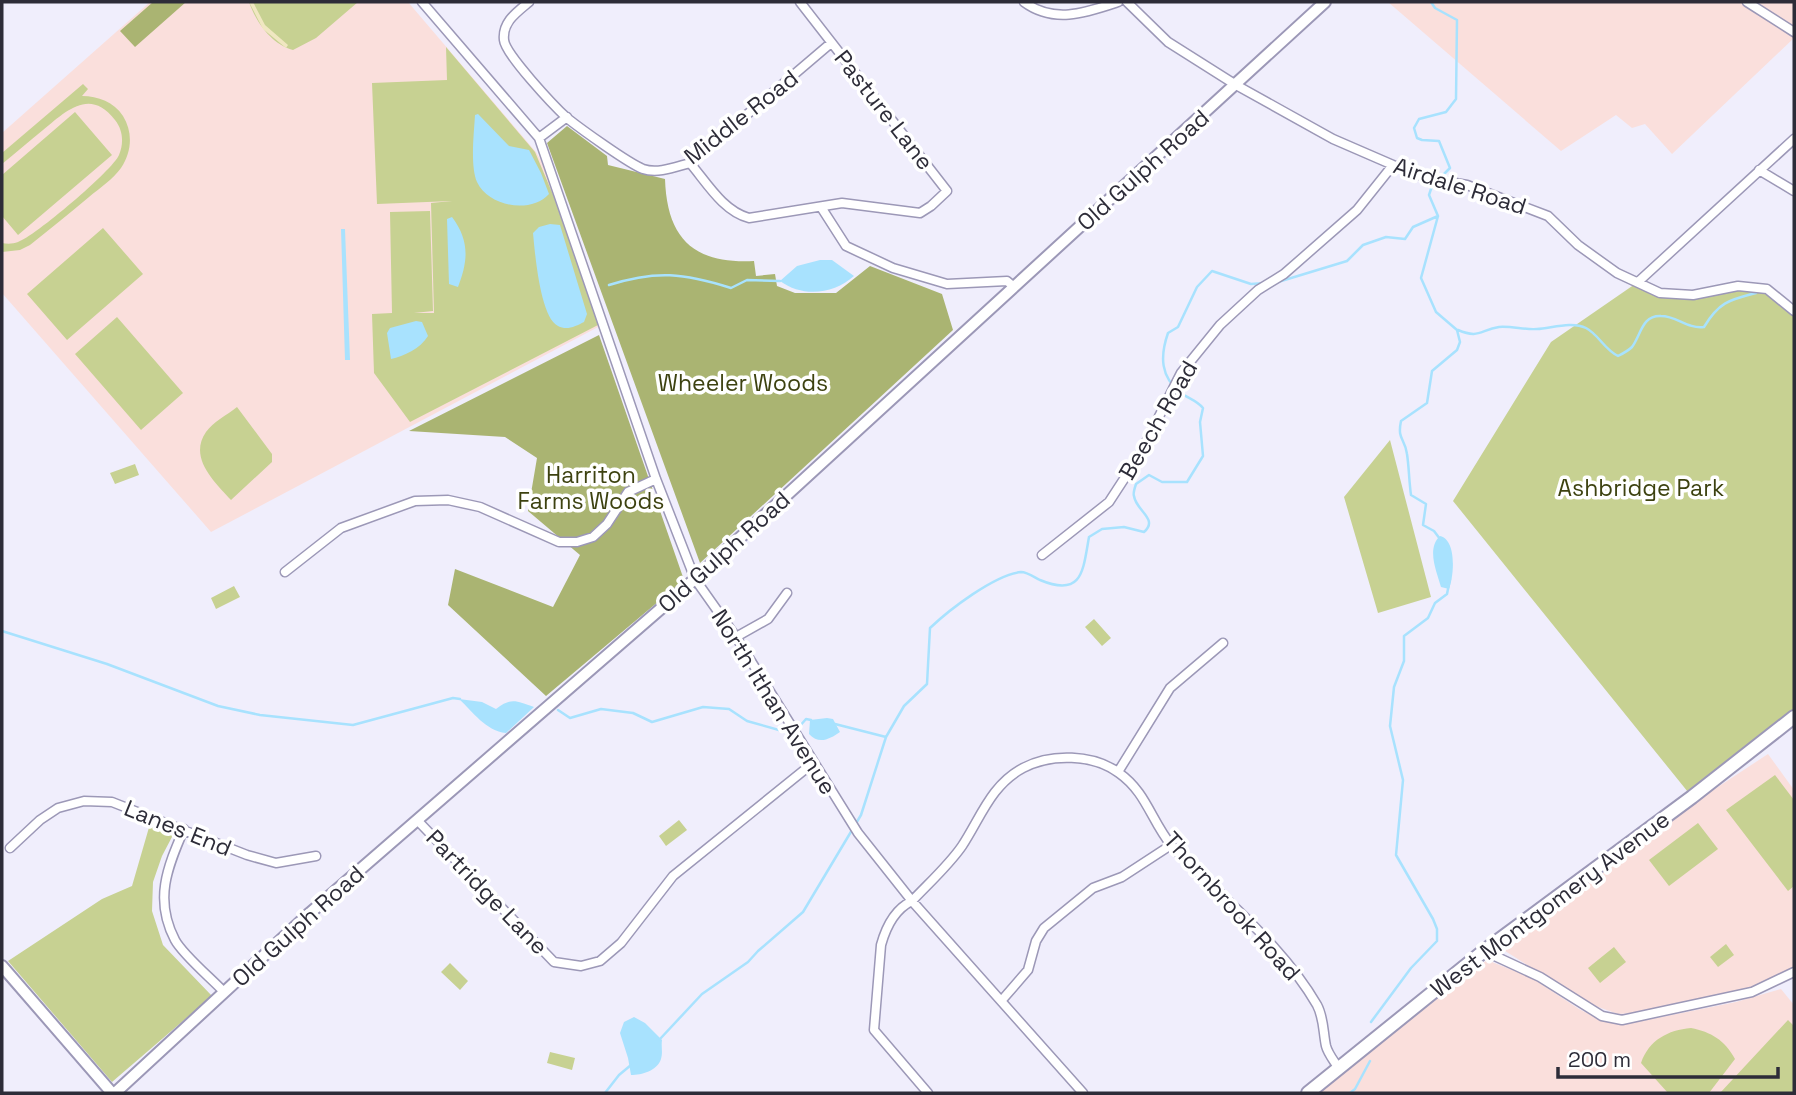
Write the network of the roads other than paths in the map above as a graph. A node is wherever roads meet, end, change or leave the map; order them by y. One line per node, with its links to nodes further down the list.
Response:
1 (422, 2): 13 (street, North Ithan Avenue)
2 (529, 2): 12 (street)
3 (800, 2): 10 (street, Pasture Lane)
4 (1024, 2): 5 (street)
5 (1118, 2)
6 (1127, 2): 11 (street, Airdale Road)
7 (1325, 2): 11 (street, Old Gulph Road)
8 (1747, 2): 9 (street)
9 (1794, 32)
10 (831, 43): 15 (street, Middle Road); 19 (street, Pasture Lane)
11 (1236, 85): 16 (street, Airdale Road); 21 (street, Old Gulph Road)
12 (567, 117): 13 (street); 15 (street, Middle Road)
13 (539, 138): 23 (street, North Ithan Avenue)
14 (1794, 139): 17 (street)
15 (690, 163): 19 (street)
16 (1393, 166): 20 (street, Airdale Road); 24 (street, Beech Road)
17 (1759, 170): 18 (street); 20 (street)
18 (1794, 191)
19 (821, 207): 21 (street)
20 (1638, 282): 22 (street, Airdale Road)
21 (1014, 287): 26 (street, Old Gulph Road)
22 (1794, 311)
23 (656, 479): 25 (street); 26 (street, North Ithan Avenue)
24 (1042, 555)
25 (285, 572)
26 (695, 579): 28 (street, North Ithan Avenue); 33 (street, Old Gulph Road)
27 (787, 593): 28 (street)
28 (736, 637): 31 (street, North Ithan Avenue)
29 (1223, 643): 32 (street)
30 (1794, 718): 39 (main road, West Montgomery Avenue)
31 (813, 763): 33 (street, Partridge Lane); 38 (street, North Ithan Avenue)
32 (1118, 772): 35 (street, Thornbrook Road); 38 (street, Thornbrook Road)
33 (417, 820): 42 (street, Old Gulph Road)
34 (184, 829): 36 (street, Lanes End); 37 (street, Lanes End); 42 (street)
35 (1171, 845): 43 (street); 44 (street, Thornbrook Road)
36 (10, 848)
37 (317, 856)
38 (912, 901): 43 (street, North Ithan Avenue); 46 (street, Thornbrook Road)
39 (1484, 951): 41 (street); 44 (main road, West Montgomery Avenue)
40 (2, 966): 45 (street)
41 (1794, 972)
42 (224, 992): 45 (street, Old Gulph Road)
43 (1002, 1000): 47 (street, North Ithan Avenue)
44 (1339, 1069): 48 (main road, West Montgomery Avenue)
45 (114, 1093)
46 (928, 1093)
47 (1083, 1093)
48 (1308, 1093)

